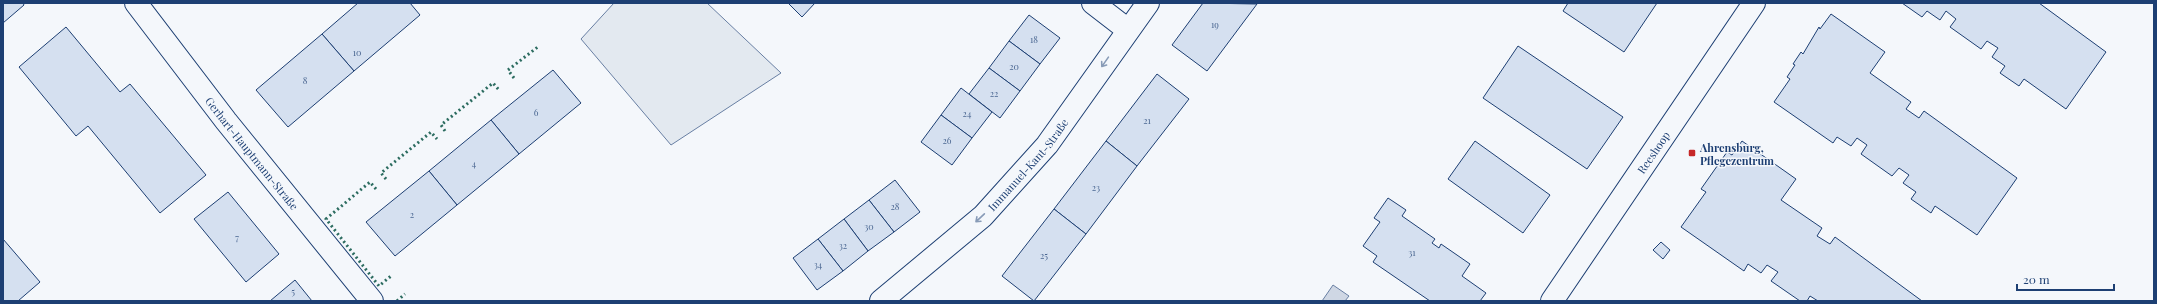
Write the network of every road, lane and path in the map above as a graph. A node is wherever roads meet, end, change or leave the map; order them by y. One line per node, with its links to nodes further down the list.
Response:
1 (136, 3): 6 (street, Gerhart-Hauptmann-Straße)
2 (1094, 3): 5 (street)
3 (1148, 3): 5 (street, Immanuel-Kant-Straße)
4 (1754, 3): 8 (street, Reeshoop)
5 (1128, 30): 7 (street, Immanuel-Kant-Straße, one-way to 7)
6 (372, 301)
7 (881, 301)
8 (1552, 301)

